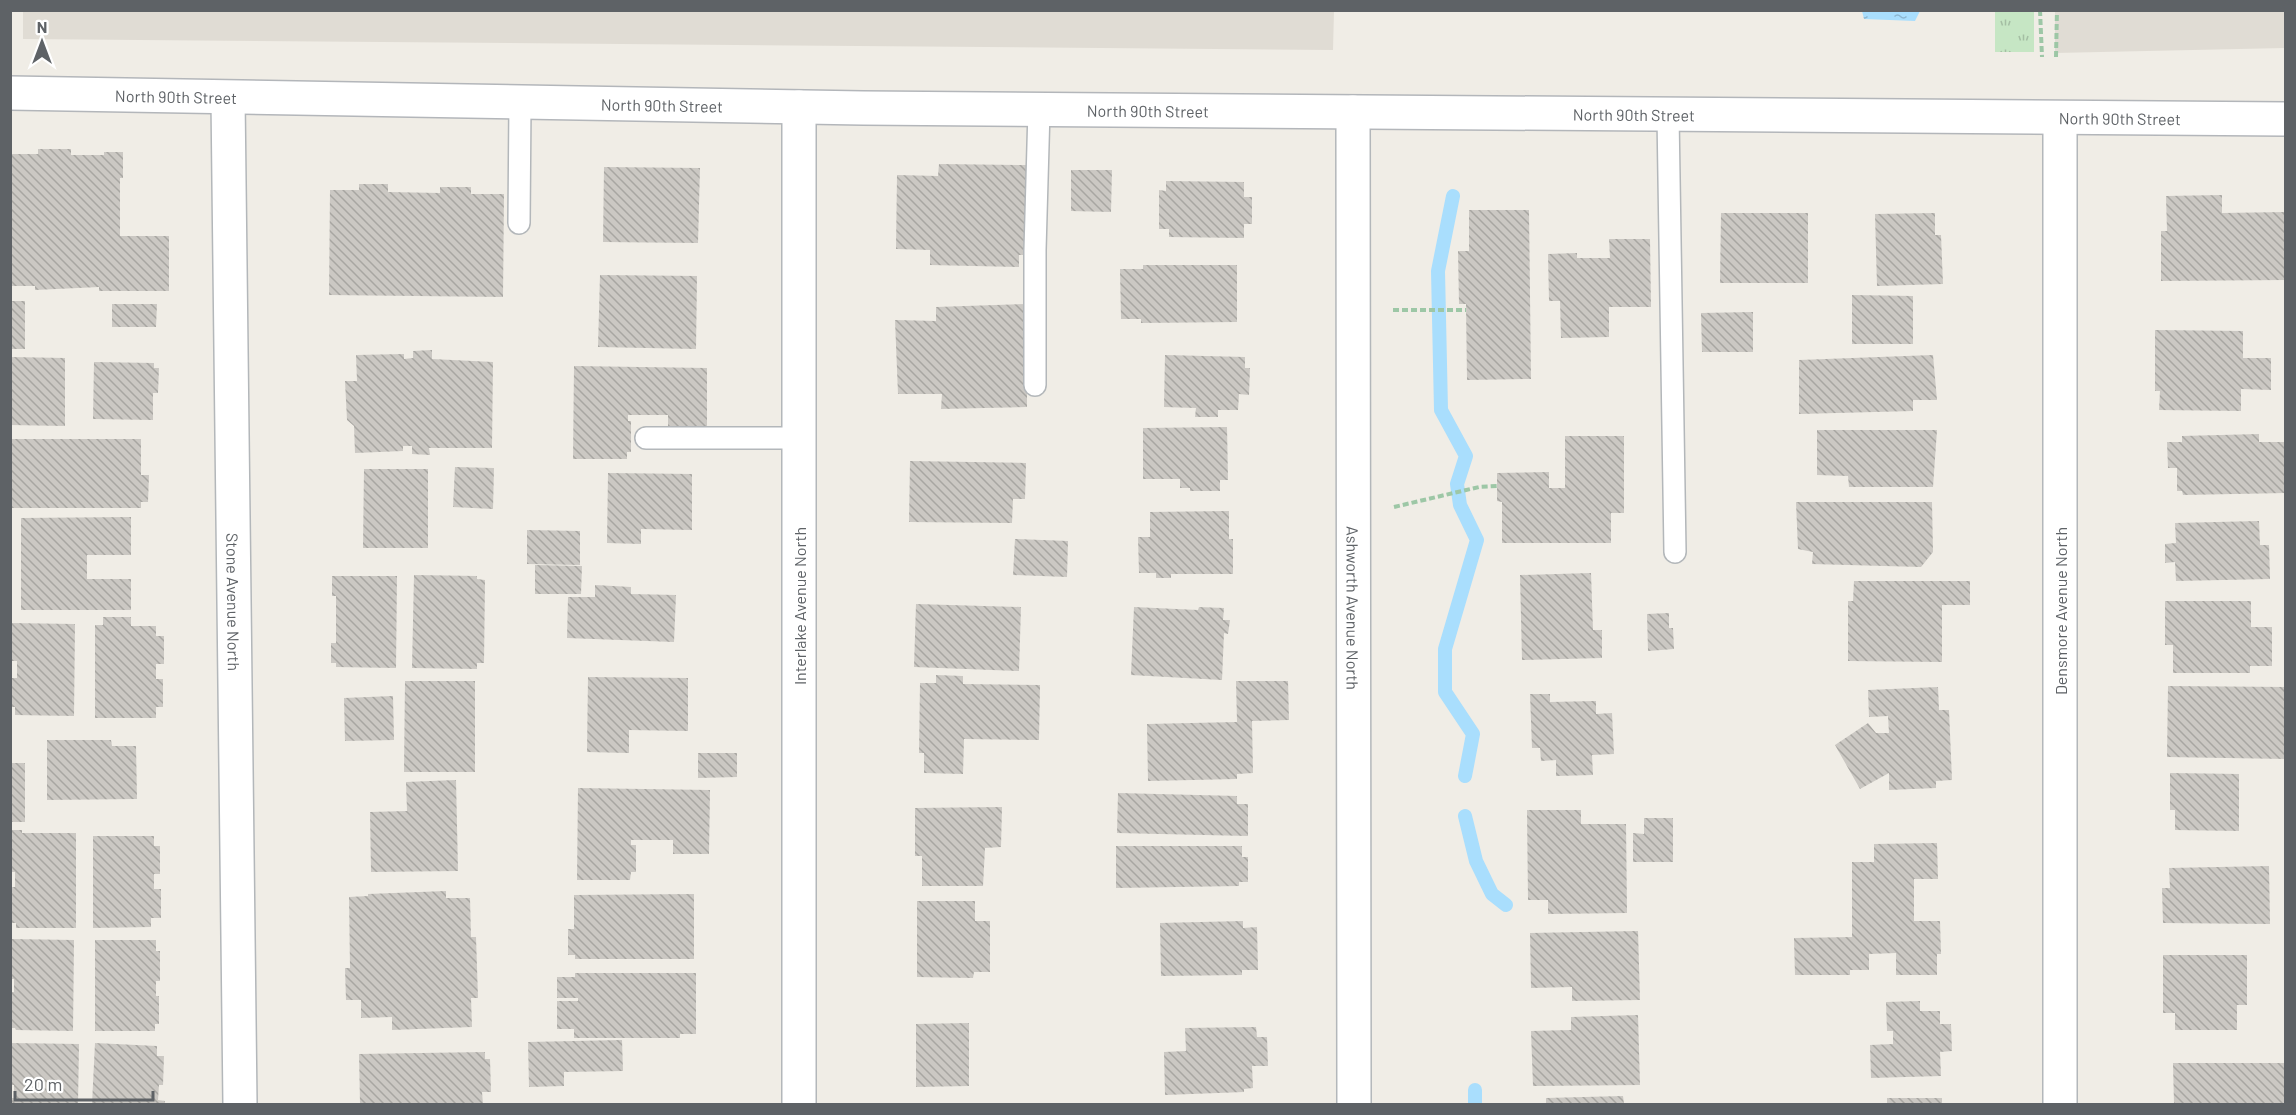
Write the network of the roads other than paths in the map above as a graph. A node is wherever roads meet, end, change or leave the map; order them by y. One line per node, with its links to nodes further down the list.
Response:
1 (10, 93): 2 (street, North 90th Street)
2 (228, 98): 3 (street, North 90th Street); 15 (street, Stone Avenue North)
3 (520, 103): 4 (street, North 90th Street); 10 (lane)
4 (799, 107): 5 (street, North 90th Street); 13 (street, Interlake Avenue North)
5 (1039, 110): 6 (street, North 90th Street); 11 (lane)
6 (1353, 112): 7 (street, North 90th Street); 17 (street, Ashworth Avenue North)
7 (1668, 115): 8 (street, North 90th Street); 14 (lane)
8 (2060, 118): 9 (street, North 90th Street); 18 (street, Densmore Avenue North)
9 (2286, 118)
10 (519, 223)
11 (1035, 385)
12 (646, 438): 13 (lane)
13 (800, 438): 16 (street, Interlake Avenue North)
14 (1676, 552)
15 (240, 1104)
16 (798, 1104)
17 (1354, 1104)
18 (2060, 1104)

